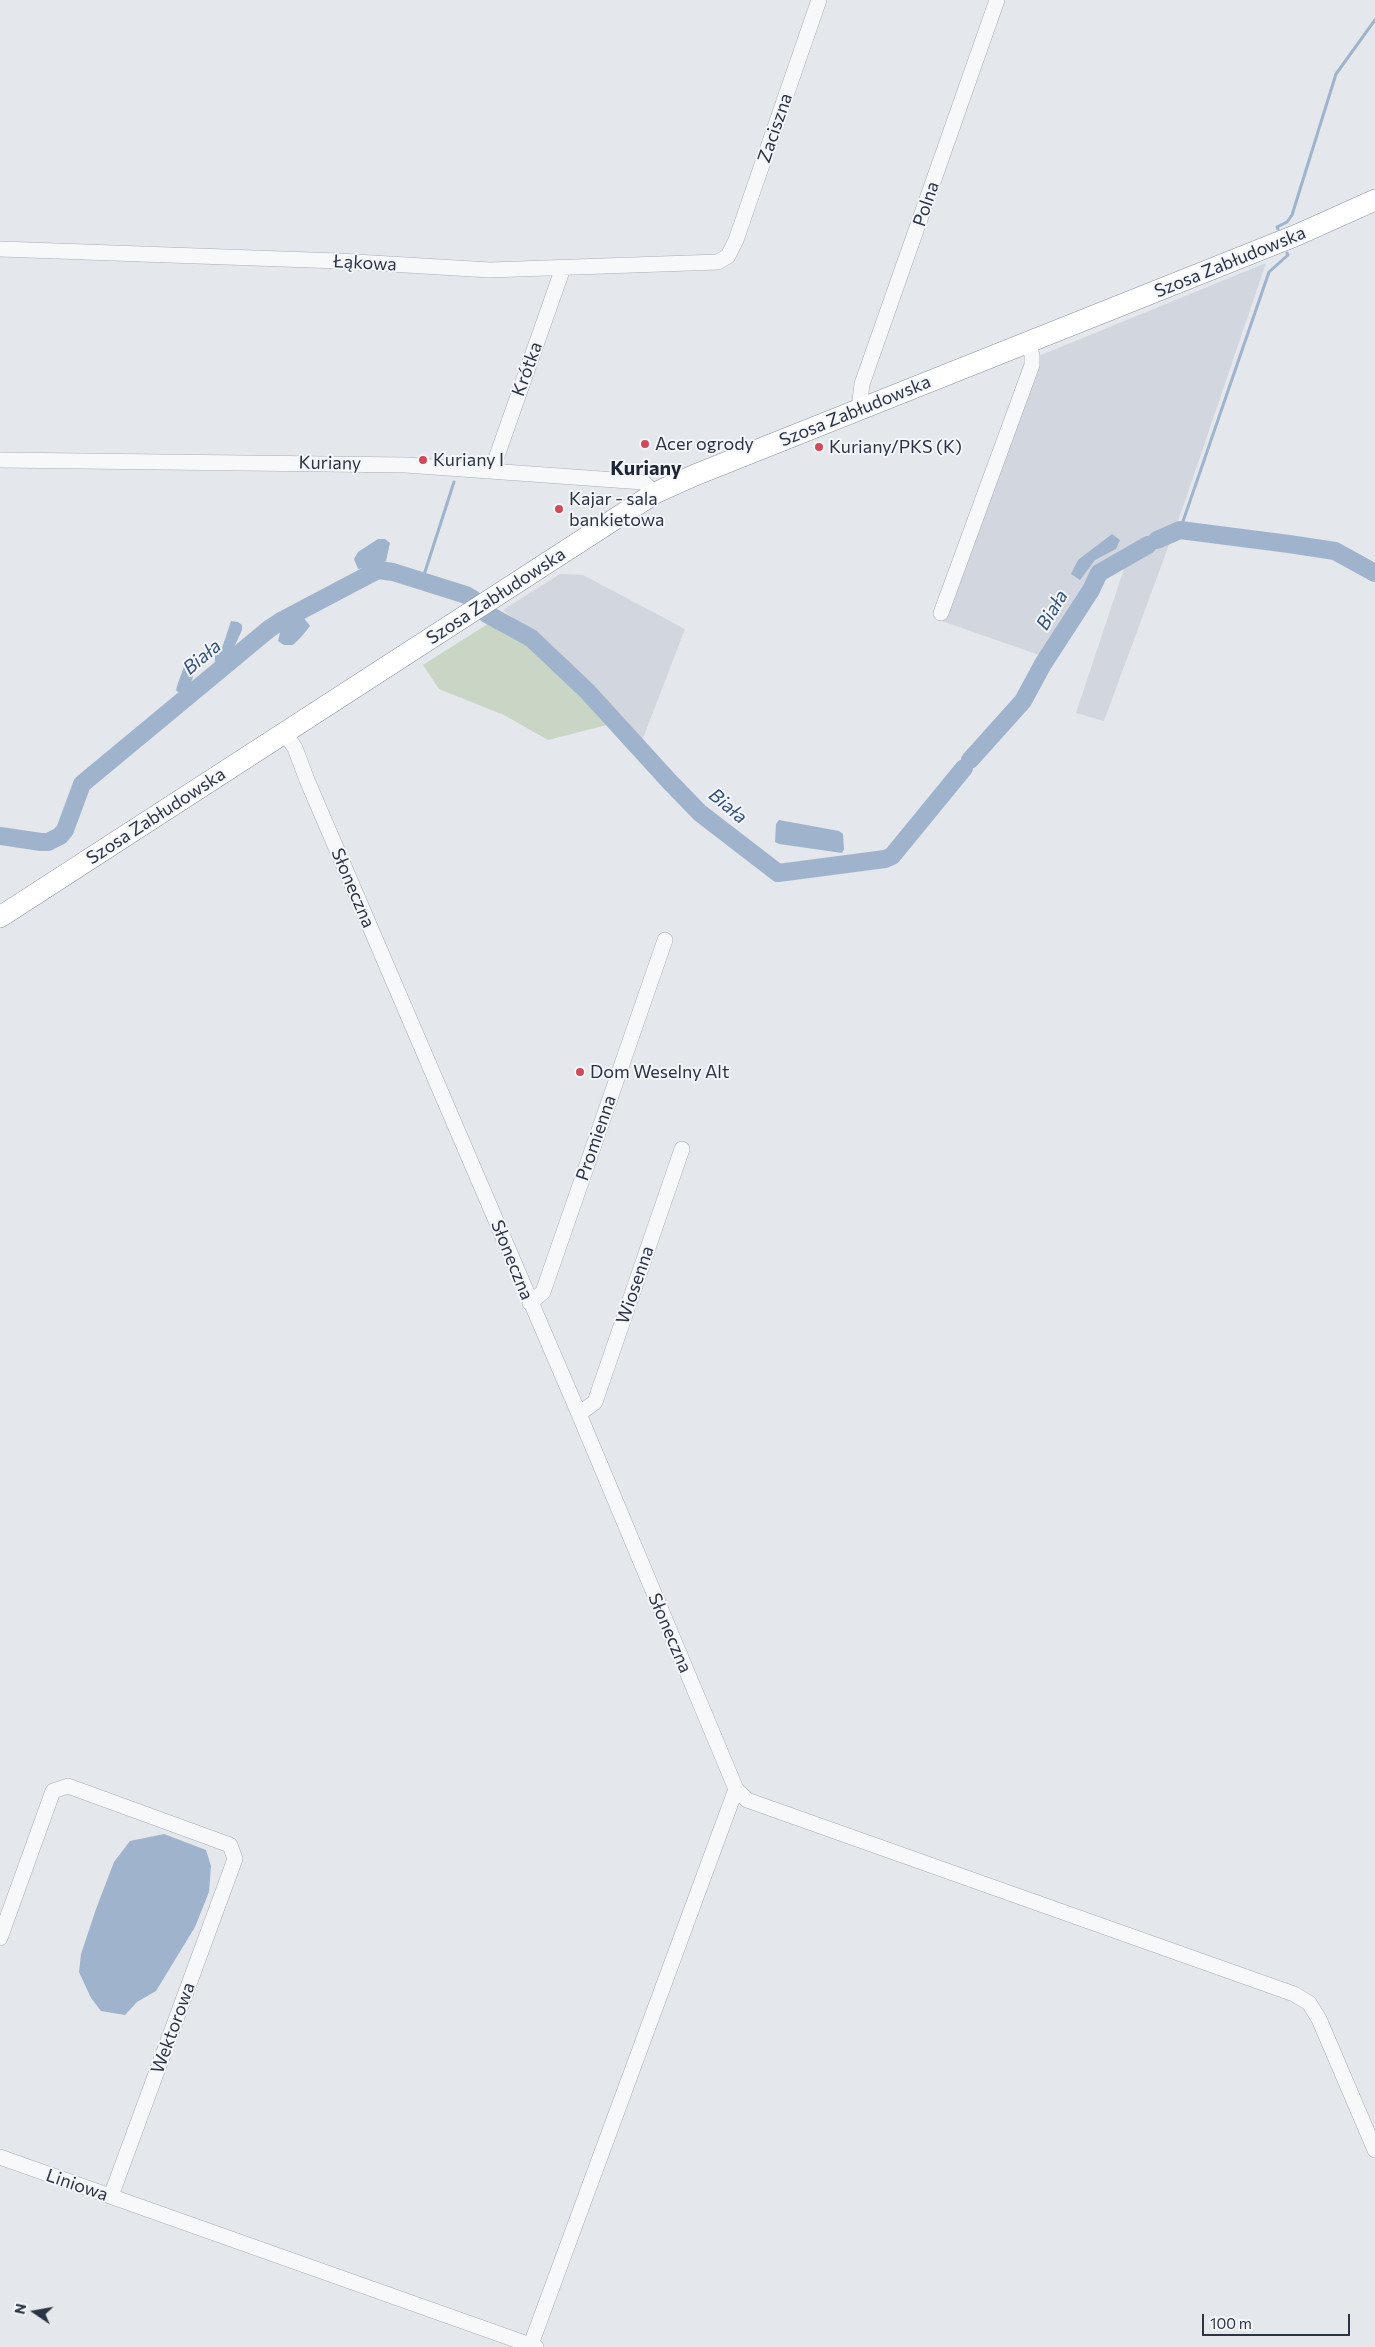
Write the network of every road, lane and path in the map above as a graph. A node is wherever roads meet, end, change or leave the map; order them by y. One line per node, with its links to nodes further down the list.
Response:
1 (820, 0): 5 (street, Zaciszna)
2 (998, 0): 8 (street, Polna)
3 (1375, 200): 7 (highway, Szosa Zabłudowska)
4 (0, 249): 6 (street, Łąkowa)
5 (728, 256): 6 (street, Łąkowa)
6 (563, 268): 10 (street, Krótka)
7 (1028, 342): 8 (highway, Szosa Zabłudowska); 12 (street)
8 (864, 408): 11 (highway, Szosa Zabłudowska)
9 (0, 460): 10 (street, Kuriany)
10 (492, 470): 11 (street, Kuriany)
11 (655, 493): 13 (highway, Szosa Zabłudowska)
12 (941, 613)
13 (285, 733): 14 (highway, Szosa Zabłudowska); 17 (street, Słoneczna)
14 (0, 918)
15 (665, 940): 17 (street, Promienna)
16 (682, 1149): 18 (street, Wiosenna)
17 (530, 1303): 18 (street, Słoneczna)
18 (579, 1414): 19 (street, Słoneczna)
19 (736, 1789): 21 (street); 24 (street)
20 (0, 1938): 23 (street, Wektorowa)
21 (1375, 2150)
22 (0, 2157): 23 (street, Liniowa)
23 (111, 2196): 24 (street, Liniowa)
24 (532, 2346)

